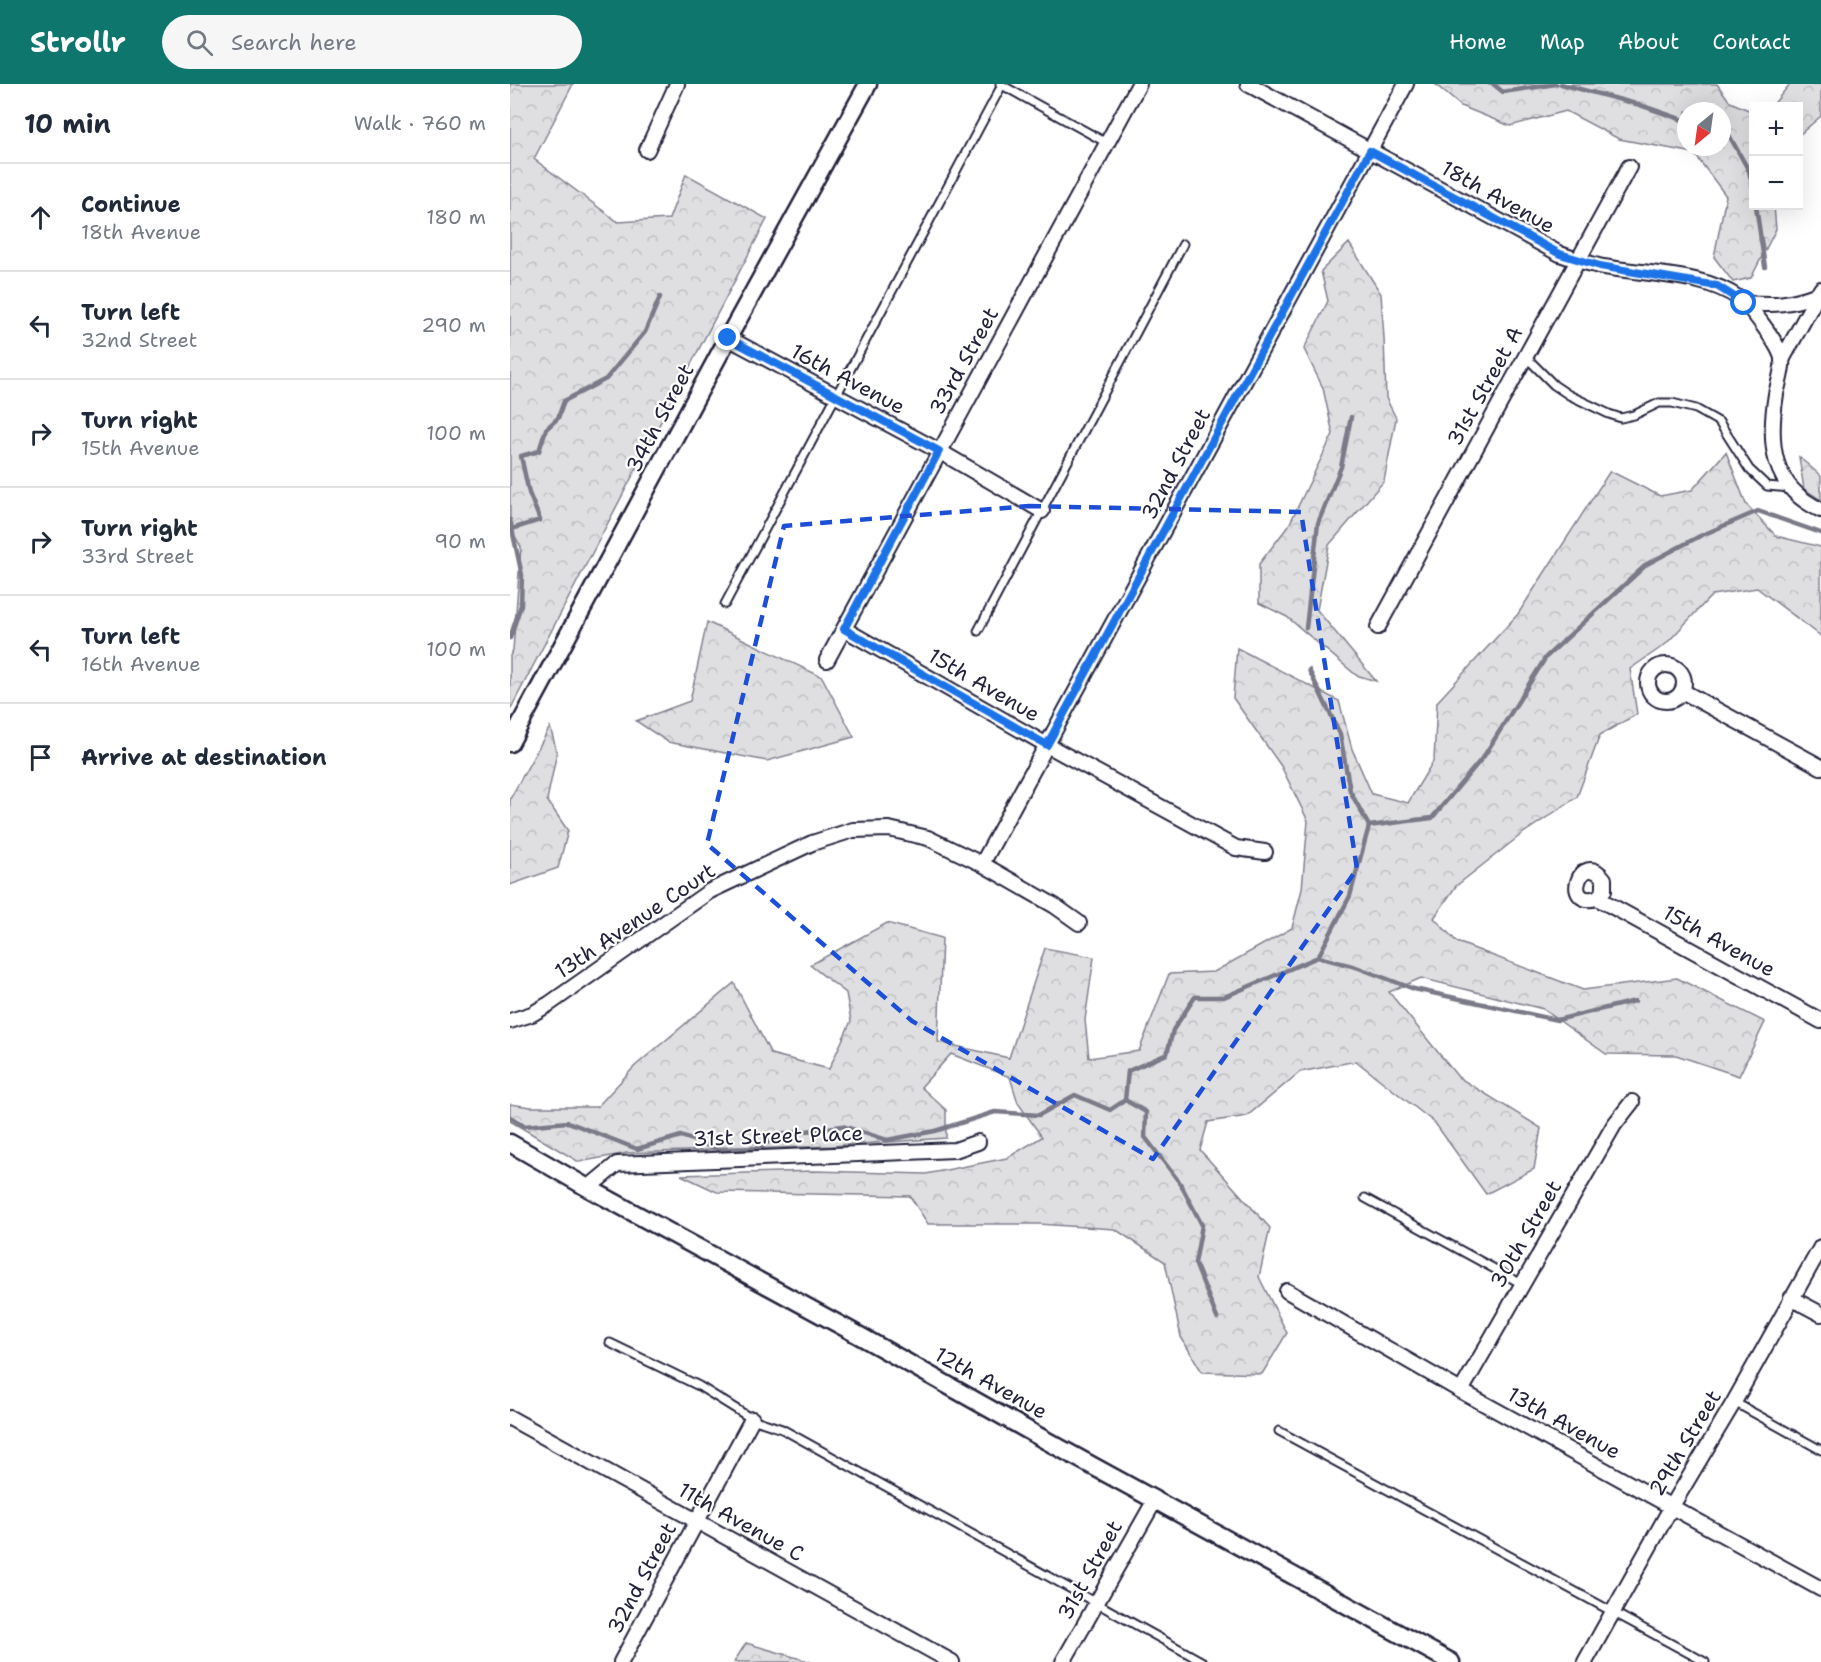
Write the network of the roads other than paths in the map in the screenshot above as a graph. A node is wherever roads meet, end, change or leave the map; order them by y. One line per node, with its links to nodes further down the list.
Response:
1 (677, 84): 8 (street)
2 (868, 84): 15 (street, 34th Street)
3 (1139, 84): 7 (street, 33rd Street)
4 (1248, 84): 9 (street, 18th Avenue)
5 (1406, 84): 9 (street, 32nd Street)
6 (1001, 85): 7 (lane); 18 (lane)
7 (1107, 143): 19 (street, 33rd Street)
8 (647, 150)
9 (1370, 151): 12 (street, 18th Avenue); 30 (street, 32nd Street)
10 (1629, 167): 12 (street, 31st Street A)
11 (1183, 244): 22 (lane)
12 (1578, 260): 14 (street, 18th Avenue); 16 (street, 31st Street A)
13 (1820, 291): 14 (street, 18th Avenue); 17 (street)
14 (1744, 303): 17 (street, 18th Avenue)
15 (728, 338): 18 (street, 16th Avenue); 29 (street, 34th Street)
16 (1525, 356): 20 (lane); 24 (street, 31st Street A)
17 (1782, 360): 20 (street)
18 (836, 397): 19 (street, 16th Avenue); 23 (lane)
19 (939, 451): 22 (street, 16th Avenue); 25 (street, 33rd Street)
20 (1790, 488): 21 (street)
21 (1821, 510)
22 (1042, 511): 26 (lane)
23 (725, 603)
24 (1378, 627)
25 (844, 629): 27 (street, 33rd Street); 30 (street, 15th Avenue)
26 (978, 631)
27 (827, 660)
28 (1682, 691): 31 (street)
29 (510, 743)
30 (1047, 745): 32 (street, 15th Avenue); 33 (street, 32nd Street)
31 (1821, 767)
32 (1265, 852)
33 (982, 864): 35 (street, 13th Avenue Court); 36 (street, 13th Avenue Court)
34 (1597, 898): 37 (street, 15th Avenue)
35 (1079, 923)
36 (510, 1021)
37 (1821, 1021)
38 (1632, 1102): 44 (street, 30th Street)
39 (978, 1142): 41 (street, 31st Street Place)
40 (510, 1143): 41 (street, 12th Avenue)
41 (588, 1188): 55 (street, 12th Avenue)
42 (1365, 1198): 44 (lane)
43 (1821, 1246): 46 (street, 29th Street)
44 (1522, 1284): 49 (street, 30th Street)
45 (1287, 1291): 49 (street, 13th Avenue)
46 (1791, 1298): 47 (street); 50 (street, 29th Street)
47 (1821, 1314)
48 (610, 1343): 52 (lane)
49 (1461, 1390): 56 (street, 13th Avenue)
50 (1734, 1402): 54 (lane); 56 (street, 29th Street)
51 (510, 1418): 57 (street, 11th Avenue C)
52 (752, 1419): 57 (street, 32nd Street); 59 (lane)
53 (1279, 1431): 60 (lane)
54 (1821, 1450)
55 (1155, 1500): 59 (street, 31st Street); 65 (street, 12th Avenue)
56 (1672, 1506): 58 (street, 13th Avenue); 60 (street, 29th Street)
57 (696, 1522): 61 (street, 32nd Street); 62 (street, 11th Avenue C)
58 (1821, 1589)
59 (1096, 1603): 63 (street, 31st Street); 64 (lane)
60 (1613, 1611): 66 (street, 29th Street); 67 (lane)
61 (621, 1662)
62 (952, 1662)
63 (1063, 1662)
64 (1203, 1662)
65 (1450, 1662)
66 (1585, 1662)
67 (1705, 1662)

